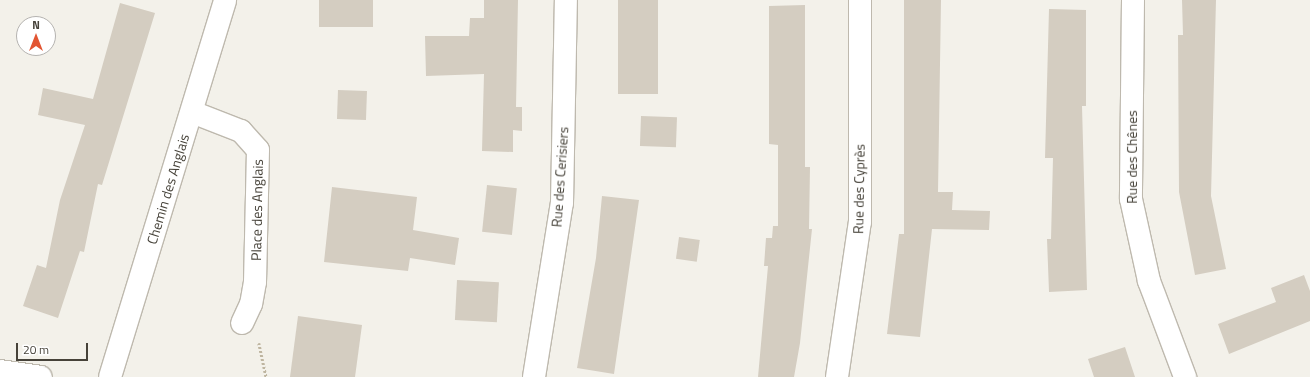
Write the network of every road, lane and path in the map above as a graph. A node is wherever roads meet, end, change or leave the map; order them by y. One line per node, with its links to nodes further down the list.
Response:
1 (225, 0): 5 (street, Chemin des Anglais)
2 (566, 0): 12 (street, Rue des Cerisiers)
3 (860, 0): 13 (street, Rue des Cyprès)
4 (1133, 0): 14 (street, Rue des Chênes)
5 (192, 112): 6 (street, Place des Anglais); 10 (street, Chemin des Anglais)
6 (242, 322)
7 (259, 343): 11 (path)
8 (0, 372): 9 (street)
9 (41, 377)
10 (110, 377)
11 (266, 377)
12 (534, 377)
13 (837, 377)
14 (1185, 377)

